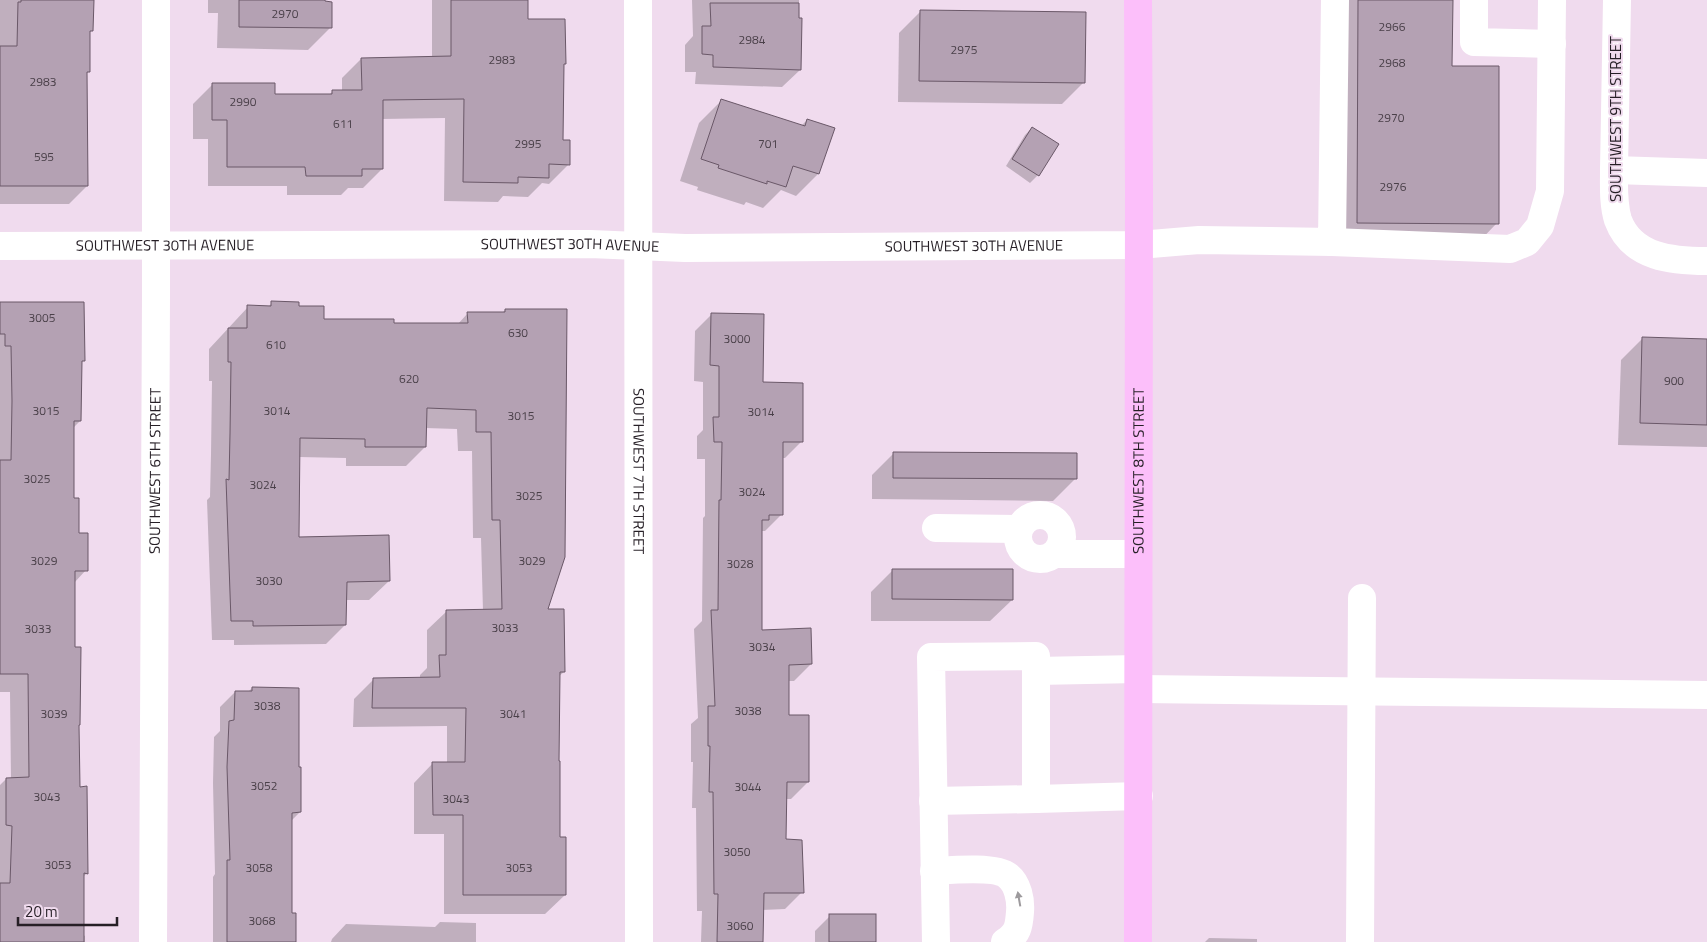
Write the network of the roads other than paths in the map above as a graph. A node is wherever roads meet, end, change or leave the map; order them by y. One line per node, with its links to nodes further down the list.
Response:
1 (156, 0): 12 (street, SOUTHWEST 6TH STREET)
2 (638, 0): 15 (street, SOUTHWEST 7TH STREET)
3 (1138, 0): 13 (main road, SOUTHWEST 8TH STREET)
4 (1334, 0): 11 (street)
5 (1474, 0): 8 (street)
6 (1552, 0): 8 (street, SOUTHWEST 30TH AVENUE)
7 (1617, 0): 9 (street, SOUTHWEST 9TH STREET)
8 (1552, 44): 11 (street, SOUTHWEST 30TH AVENUE)
9 (1614, 170): 10 (street); 16 (street, SOUTHWEST 9TH STREET)
10 (1707, 173)
11 (1332, 242): 13 (street, SOUTHWEST 30TH AVENUE)
12 (156, 245): 14 (street, SOUTHWEST 30TH AVENUE); 15 (street, SOUTHWEST 30TH AVENUE); 28 (street, SOUTHWEST 6TH STREET)
13 (1139, 245): 15 (street, SOUTHWEST 30TH AVENUE); 18 (main road, SOUTHWEST 8TH STREET)
14 (0, 246)
15 (639, 246): 29 (street, SOUTHWEST 7TH STREET)
16 (1707, 262)
17 (936, 528): 18 (street)
18 (1138, 554): 21 (main road, SOUTHWEST 8TH STREET)
19 (1362, 598): 22 (street)
20 (1036, 671): 21 (street); 25 (street); 26 (street)
21 (1138, 679): 22 (street); 24 (main road, SOUTHWEST 8TH STREET)
22 (1361, 690): 23 (street); 33 (street)
23 (1707, 695)
24 (1139, 796): 25 (street); 32 (main road, SOUTHWEST 8TH STREET)
25 (1036, 799): 26 (street)
26 (933, 800): 27 (street)
27 (934, 871): 30 (street); 31 (street, one-way to 27)
28 (153, 942)
29 (639, 942)
30 (936, 942)
31 (1005, 942)
32 (1138, 942)
33 (1360, 942)

